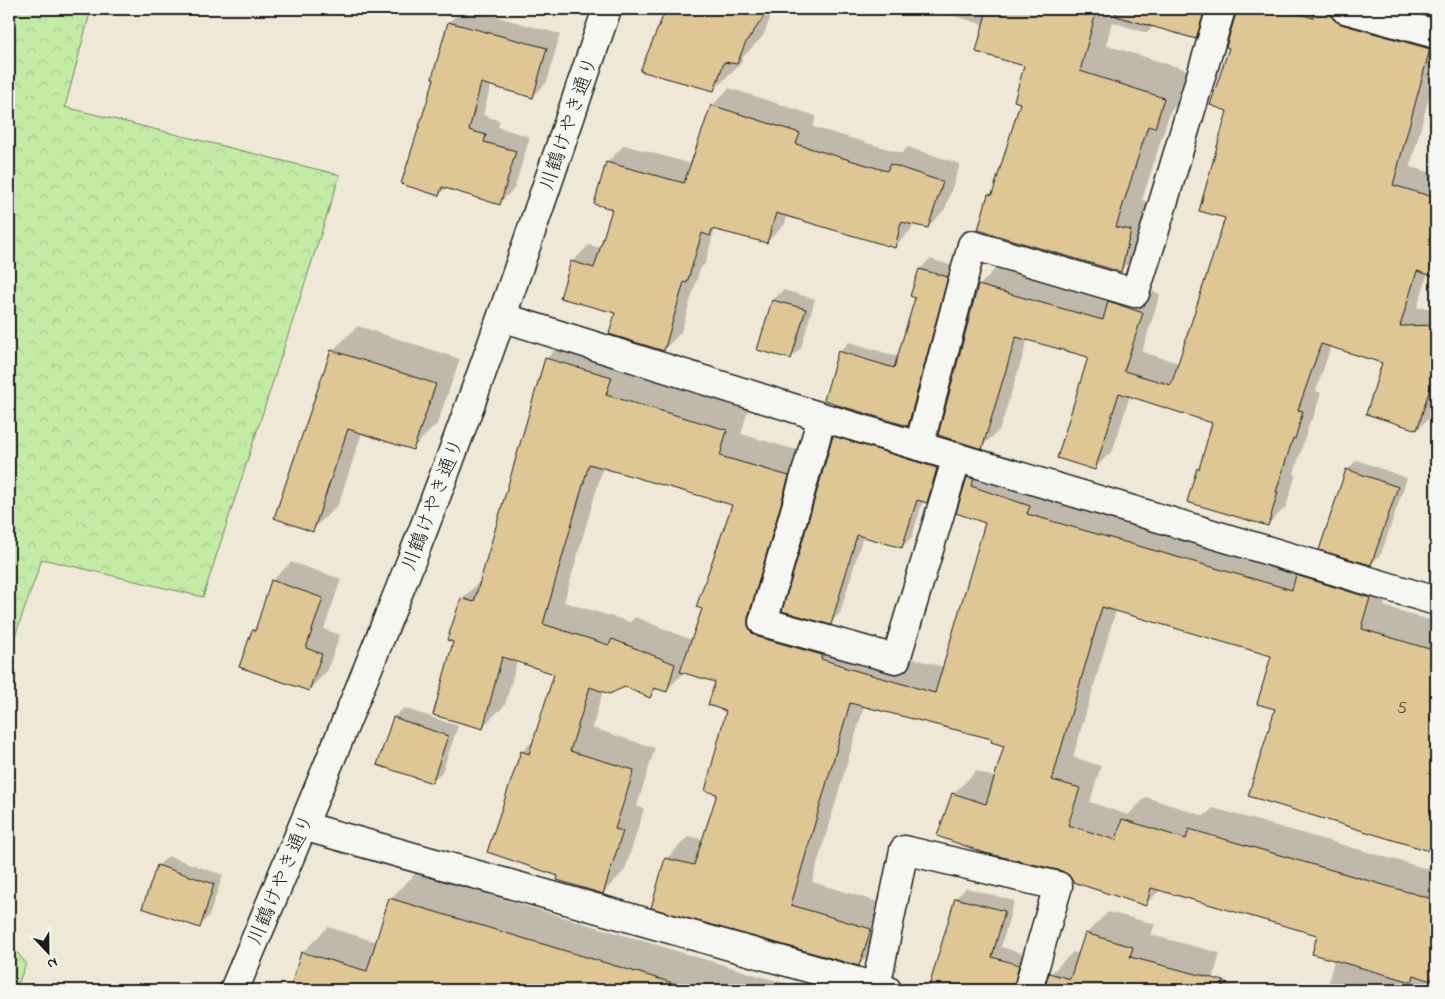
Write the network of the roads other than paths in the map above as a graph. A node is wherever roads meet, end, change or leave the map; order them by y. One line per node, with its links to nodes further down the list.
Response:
1 (607, 9): 5 (street, 川鶴けやき通り)
2 (1221, 9): 7 (street)
3 (1345, 9): 4 (street)
4 (1436, 34)
5 (502, 317): 6 (street); 10 (street, 川鶴けやき通り)
6 (822, 416): 7 (street); 8 (street)
7 (919, 446): 8 (street)
8 (957, 457): 9 (street)
9 (1436, 601)
10 (303, 826): 11 (street); 12 (street, 川鶴けやき通り)
11 (882, 989): 13 (street)
12 (234, 990)
13 (1028, 990)

